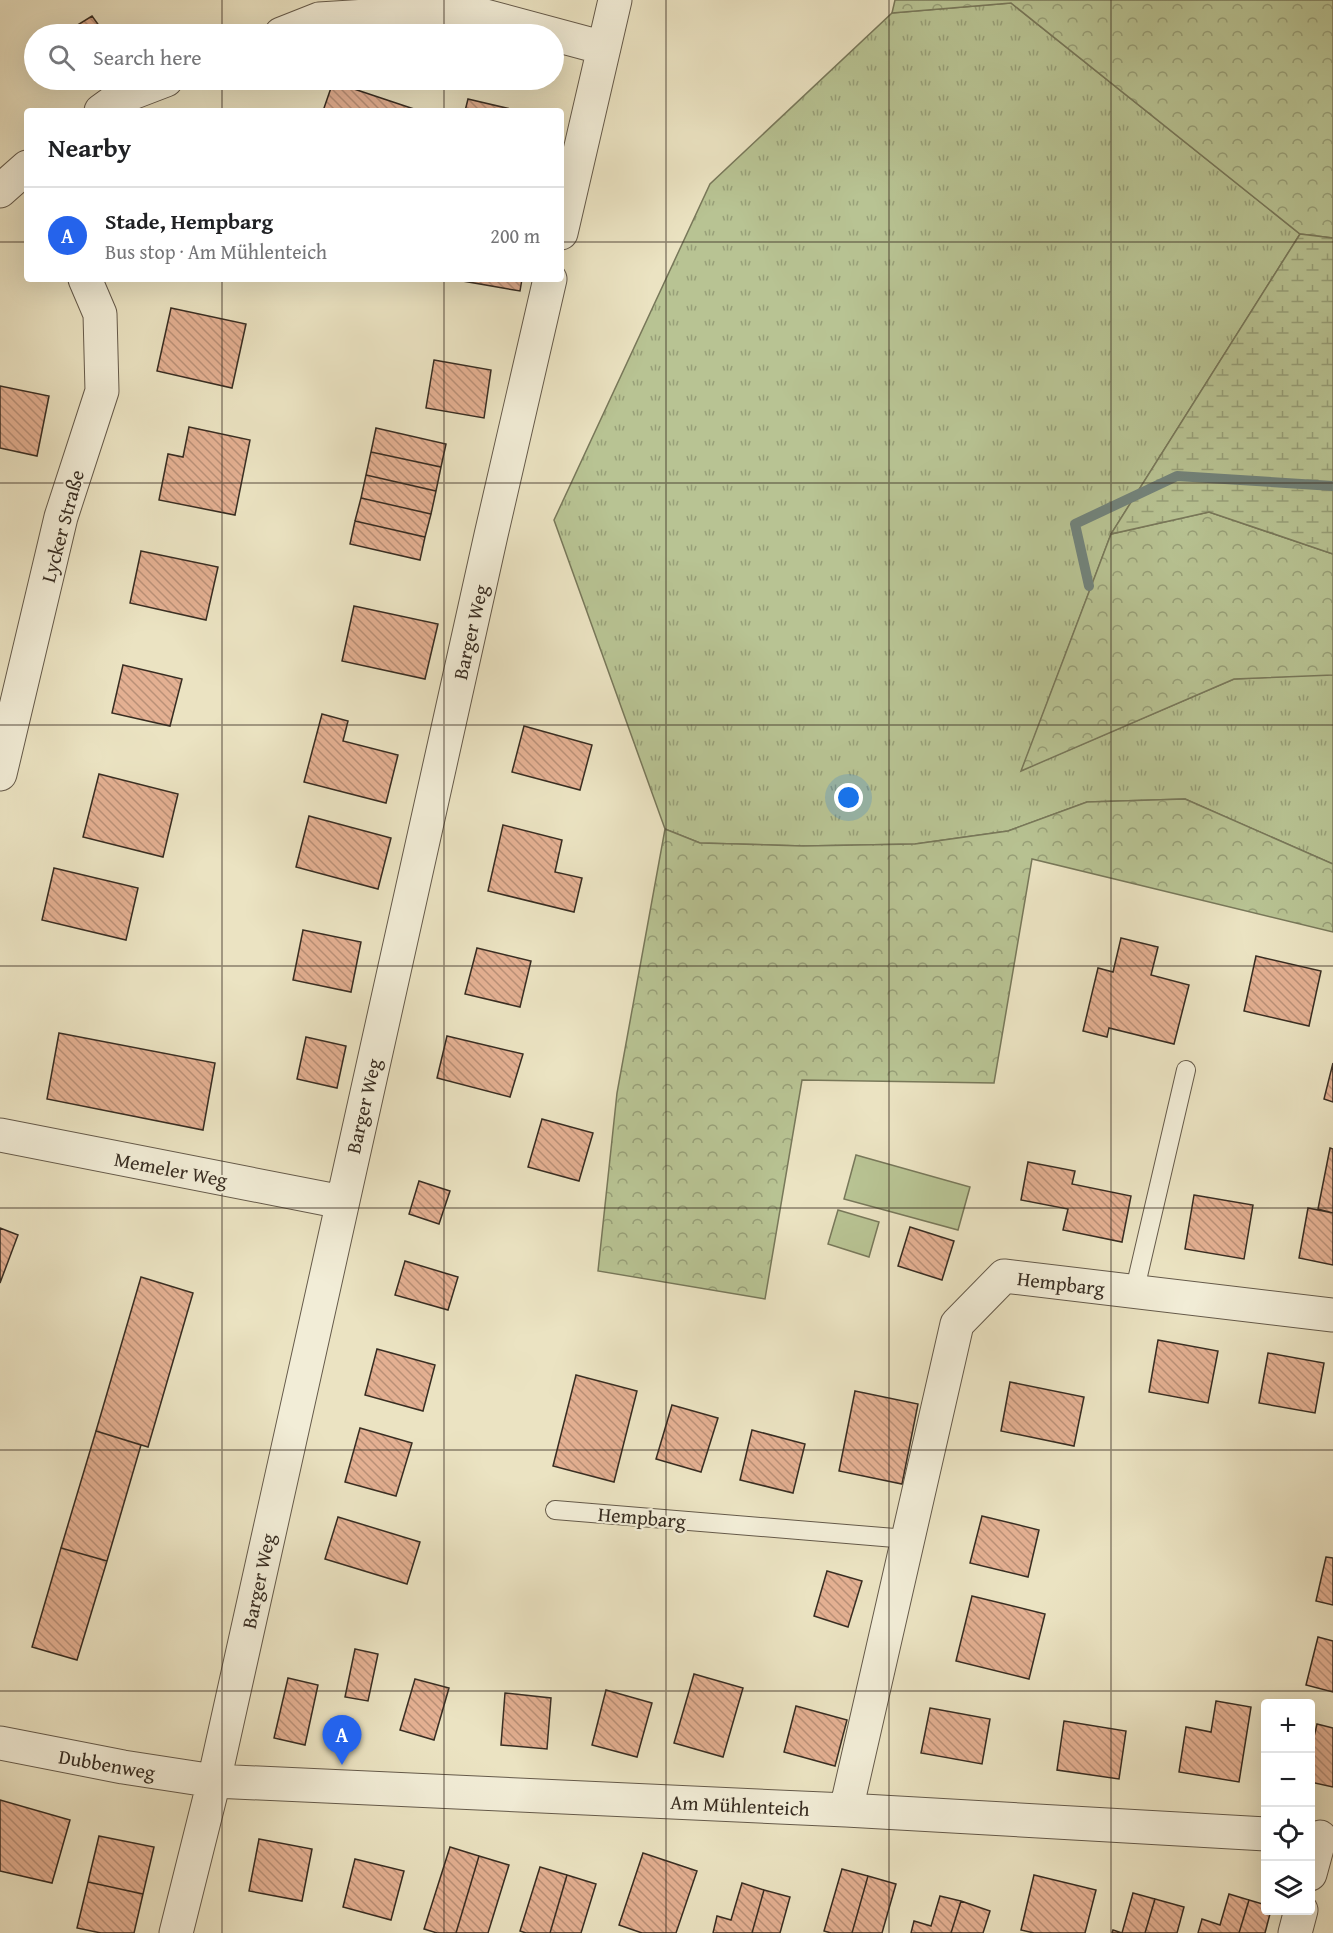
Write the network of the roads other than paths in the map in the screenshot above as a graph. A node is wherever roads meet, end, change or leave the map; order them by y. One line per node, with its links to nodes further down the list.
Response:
1 (615, 0): 5 (street)
2 (307, 24): 3 (street)
3 (516, 24)
4 (564, 37): 5 (street)
5 (604, 48): 10 (street)
6 (140, 90): 7 (street)
7 (105, 108)
8 (24, 171): 9 (street)
9 (0, 191)
10 (564, 220)
11 (86, 282): 13 (street, Lycker Straße)
12 (549, 282): 16 (street, Barger Weg)
13 (0, 774)
14 (1186, 1070): 17 (lane)
15 (0, 1136): 16 (street, Memeler Weg)
16 (342, 1202): 22 (street, Barger Weg)
17 (1134, 1293): 18 (street, Hempbarg); 20 (street, Hempbarg)
18 (1333, 1315)
19 (555, 1510): 20 (lane, Hempbarg)
20 (907, 1539): 23 (street, Hempbarg)
21 (0, 1743): 22 (street, Dubbenweg)
22 (214, 1781): 23 (street, Am Mühlenteich); 28 (street, Barger Weg)
23 (846, 1810): 24 (street, Am Mühlenteich)
24 (1261, 1834)
25 (1321, 1837): 26 (street)
26 (1315, 1861)
27 (1300, 1915): 29 (street)
28 (176, 1933)
29 (1295, 1933)

